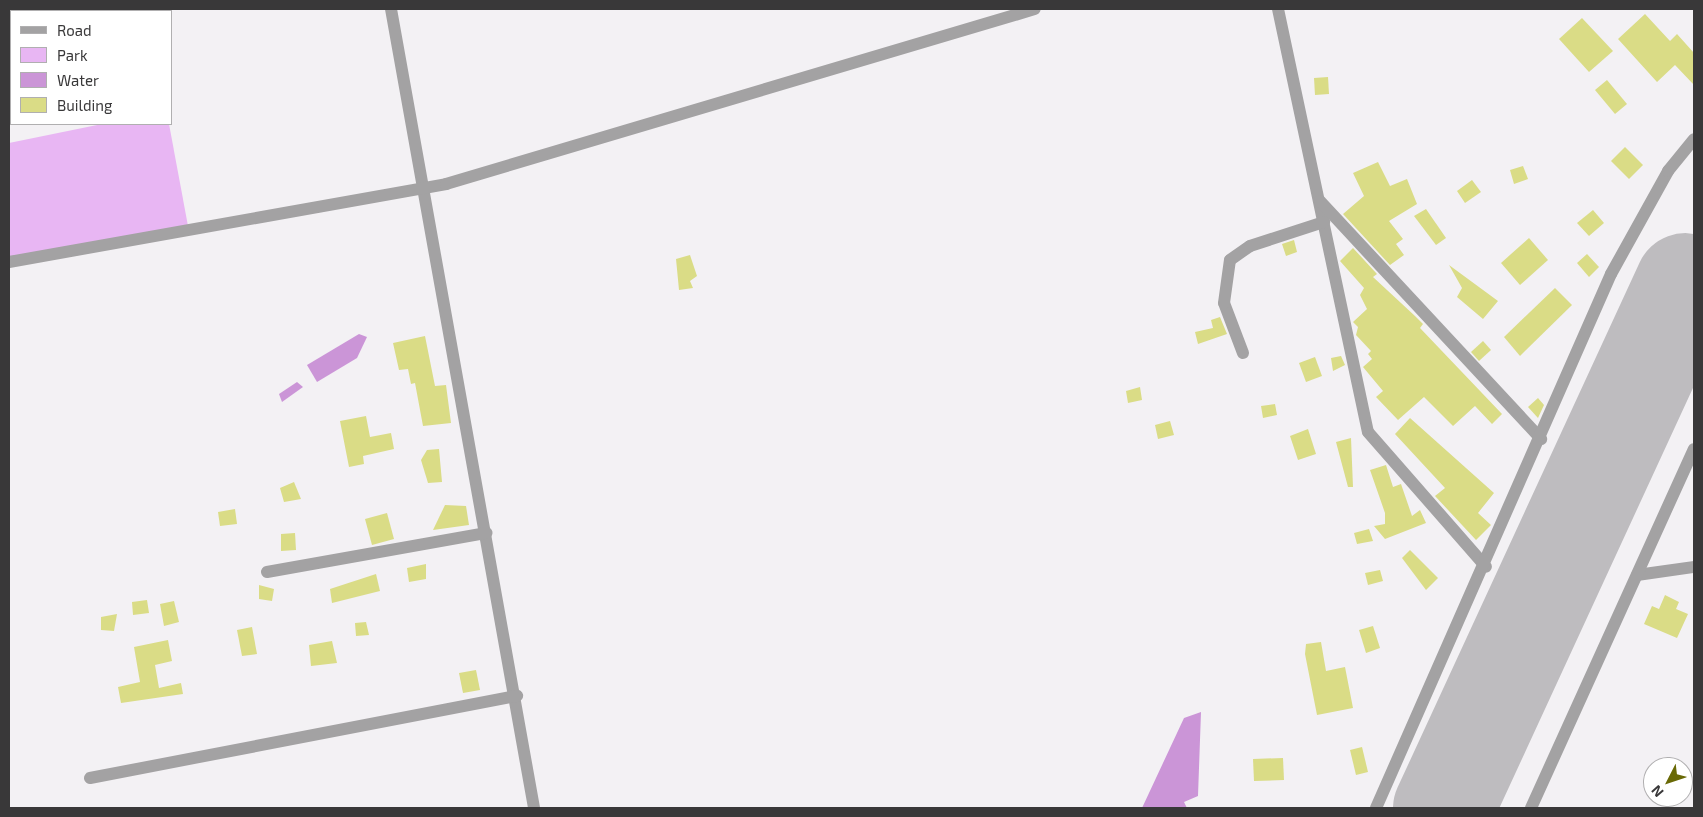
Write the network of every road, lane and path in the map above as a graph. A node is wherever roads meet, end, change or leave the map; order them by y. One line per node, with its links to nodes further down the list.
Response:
1 (391, 9): 5 (street)
2 (1035, 9): 5 (street)
3 (1278, 9): 6 (street)
4 (1694, 139): 10 (street)
5 (423, 188): 8 (street); 12 (street)
6 (1320, 201): 7 (street); 10 (street)
7 (1324, 222): 9 (street); 13 (street)
8 (9, 262)
9 (1242, 353)
10 (1540, 439): 13 (street)
11 (1694, 449): 16 (street)
12 (486, 533): 15 (street); 17 (street)
13 (1486, 567): 20 (street)
14 (1694, 567): 16 (street)
15 (267, 572)
16 (1637, 576): 21 (street)
17 (517, 696): 18 (street); 19 (street)
18 (90, 778)
19 (534, 808)
20 (1376, 808)
21 (1531, 808)

